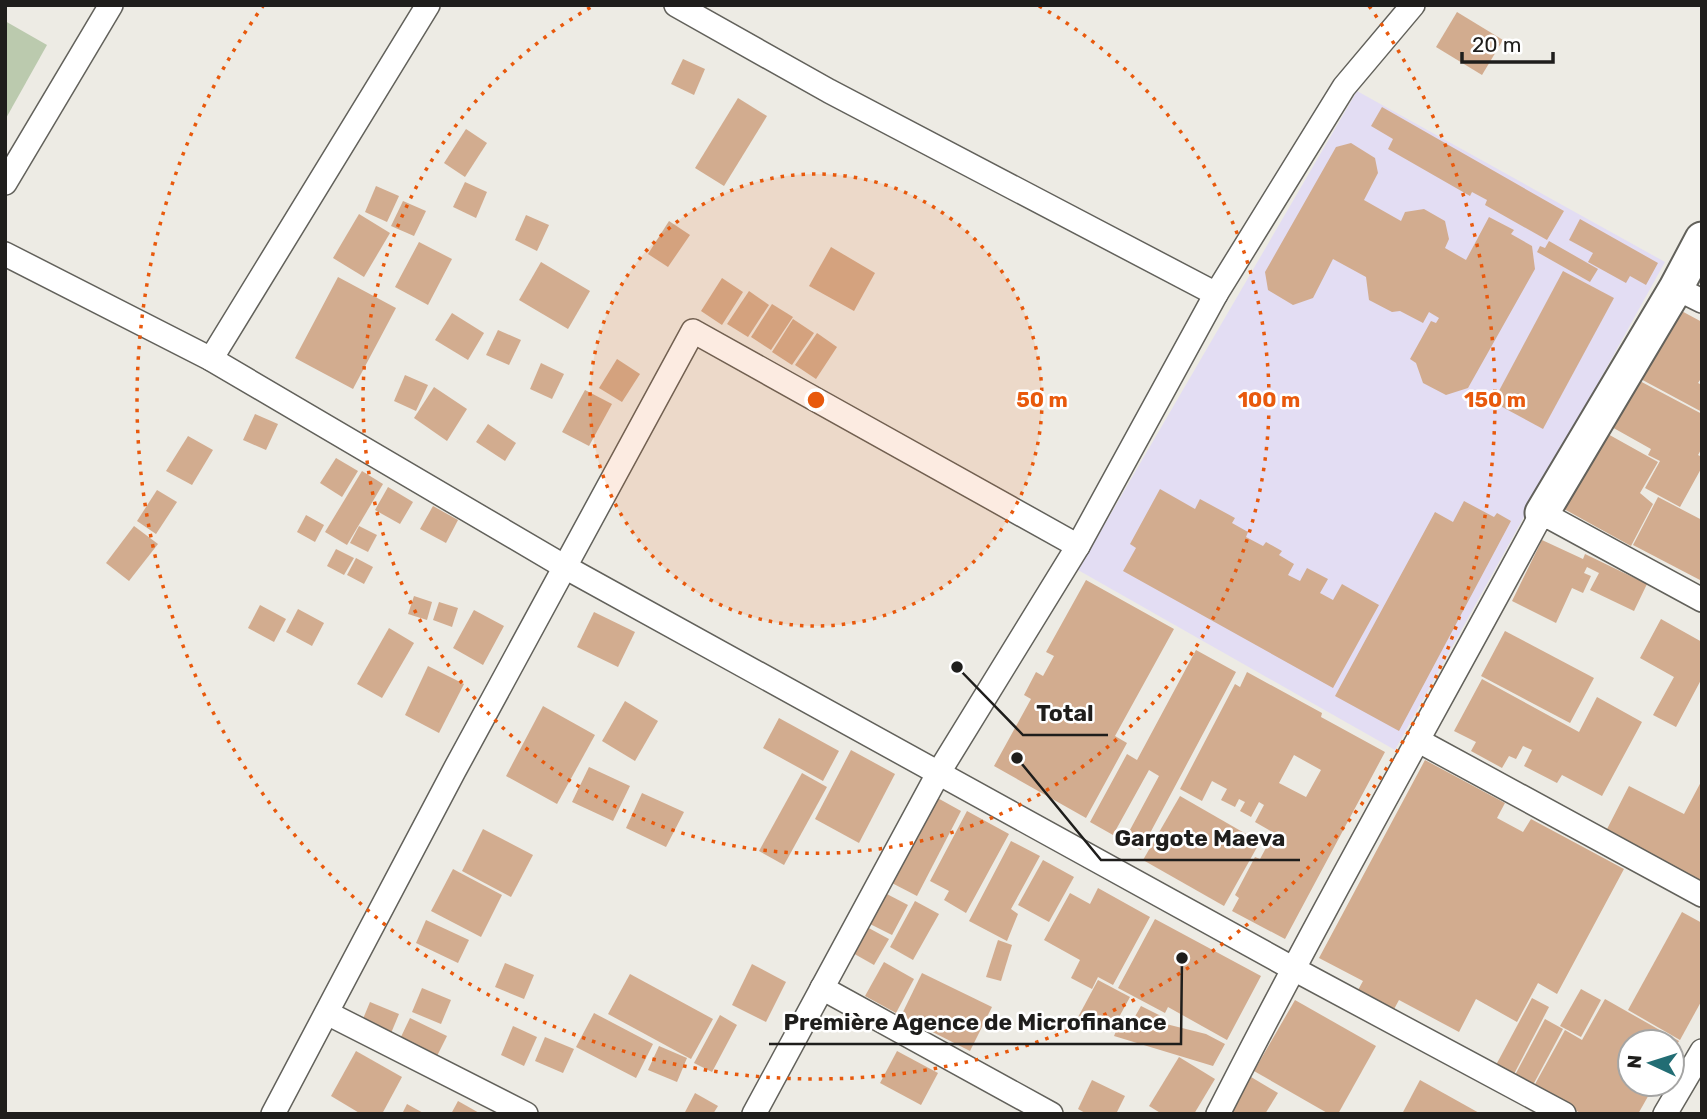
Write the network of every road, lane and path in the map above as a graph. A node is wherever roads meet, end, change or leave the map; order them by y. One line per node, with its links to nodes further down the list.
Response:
1 (111, 5): 5 (street)
2 (428, 5): 10 (street)
3 (676, 5): 8 (street)
4 (1413, 5): 8 (street)
5 (5, 183)
6 (1702, 239): 9 (street)
7 (5, 254): 10 (street)
8 (1216, 294): 12 (street)
9 (1689, 294): 11 (street)
10 (211, 359): 13 (street)
11 (1542, 513): 14 (street); 15 (street)
12 (1079, 545): 13 (street); 16 (street)
13 (565, 568): 16 (street); 20 (street)
14 (1702, 600)
15 (1419, 741): 17 (street); 18 (street)
16 (939, 772): 18 (street); 19 (street)
17 (1702, 895)
18 (1292, 968): 26 (street); 27 (street)
19 (822, 988): 24 (street); 25 (street)
20 (327, 1013): 22 (street); 23 (street)
21 (1702, 1051): 28 (street)
22 (273, 1114)
23 (526, 1114)
24 (754, 1114)
25 (1051, 1114)
26 (1218, 1114)
27 (1564, 1114)
28 (1665, 1114)

